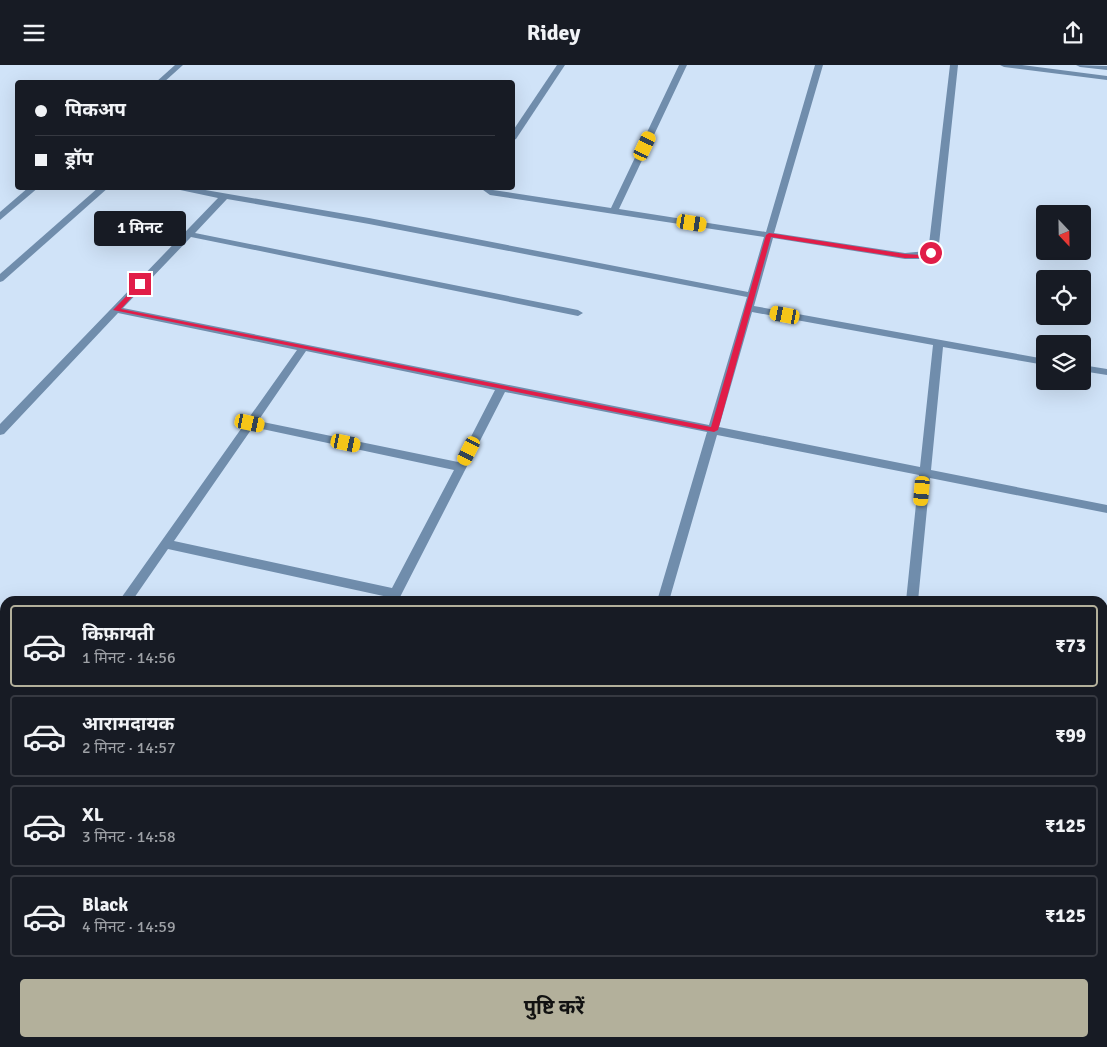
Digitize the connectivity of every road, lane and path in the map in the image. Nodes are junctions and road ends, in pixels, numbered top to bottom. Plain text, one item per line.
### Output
1 (178, 65) edge
2 (561, 65) edge
3 (683, 65) edge
4 (819, 65) edge
5 (954, 65) edge
6 (1004, 65) edge
7 (1080, 65) edge
8 (1107, 68) edge
9 (1060, 69) edge
10 (1107, 78) edge
11 (161, 80) edge
12 (515, 134) edge
13 (32, 190) edge
14 (102, 190) edge
15 (186, 190) edge
16 (487, 190) edge
17 (224, 197) junction
18 (614, 211) junction
19 (0, 217) edge
20 (188, 234) junction
21 (769, 235) junction
22 (0, 279) edge
23 (751, 295) junction
24 (747, 308) junction
25 (116, 310) junction
26 (578, 313) dead end
27 (938, 343) junction
28 (304, 347) junction
29 (1036, 360) edge
30 (1091, 369) edge
31 (1107, 372) edge
32 (502, 387) junction
33 (250, 423) junction
34 (714, 430) junction
35 (0, 431) edge
36 (461, 467) junction
37 (924, 472) junction
38 (1107, 509) edge
39 (165, 544) junction
40 (129, 596) edge
41 (390, 596) edge
42 (395, 596) edge
43 (664, 596) edge
44 (912, 596) edge

1 - 11 street
2 - 12 street
3 - 18 street
4 - 21 street
5 - 21 street
6 - 9 street
7 - 8 street
9 - 10 street
13 - 19 street
14 - 22 street
15 - 17 street
16 - 18 street
17 - 20 street
17 - 23 street
18 - 21 street
20 - 25 street
20 - 26 street
21 - 23 street
23 - 24 street
24 - 27 street
24 - 34 street
25 - 28 street
25 - 35 street
27 - 29 street
27 - 37 street
28 - 32 street
28 - 33 street
30 - 31 street
32 - 34 street
32 - 36 street
33 - 36 street
33 - 39 street
34 - 37 street
34 - 43 street
36 - 42 street
37 - 38 street
37 - 44 street
39 - 40 street
39 - 41 street

